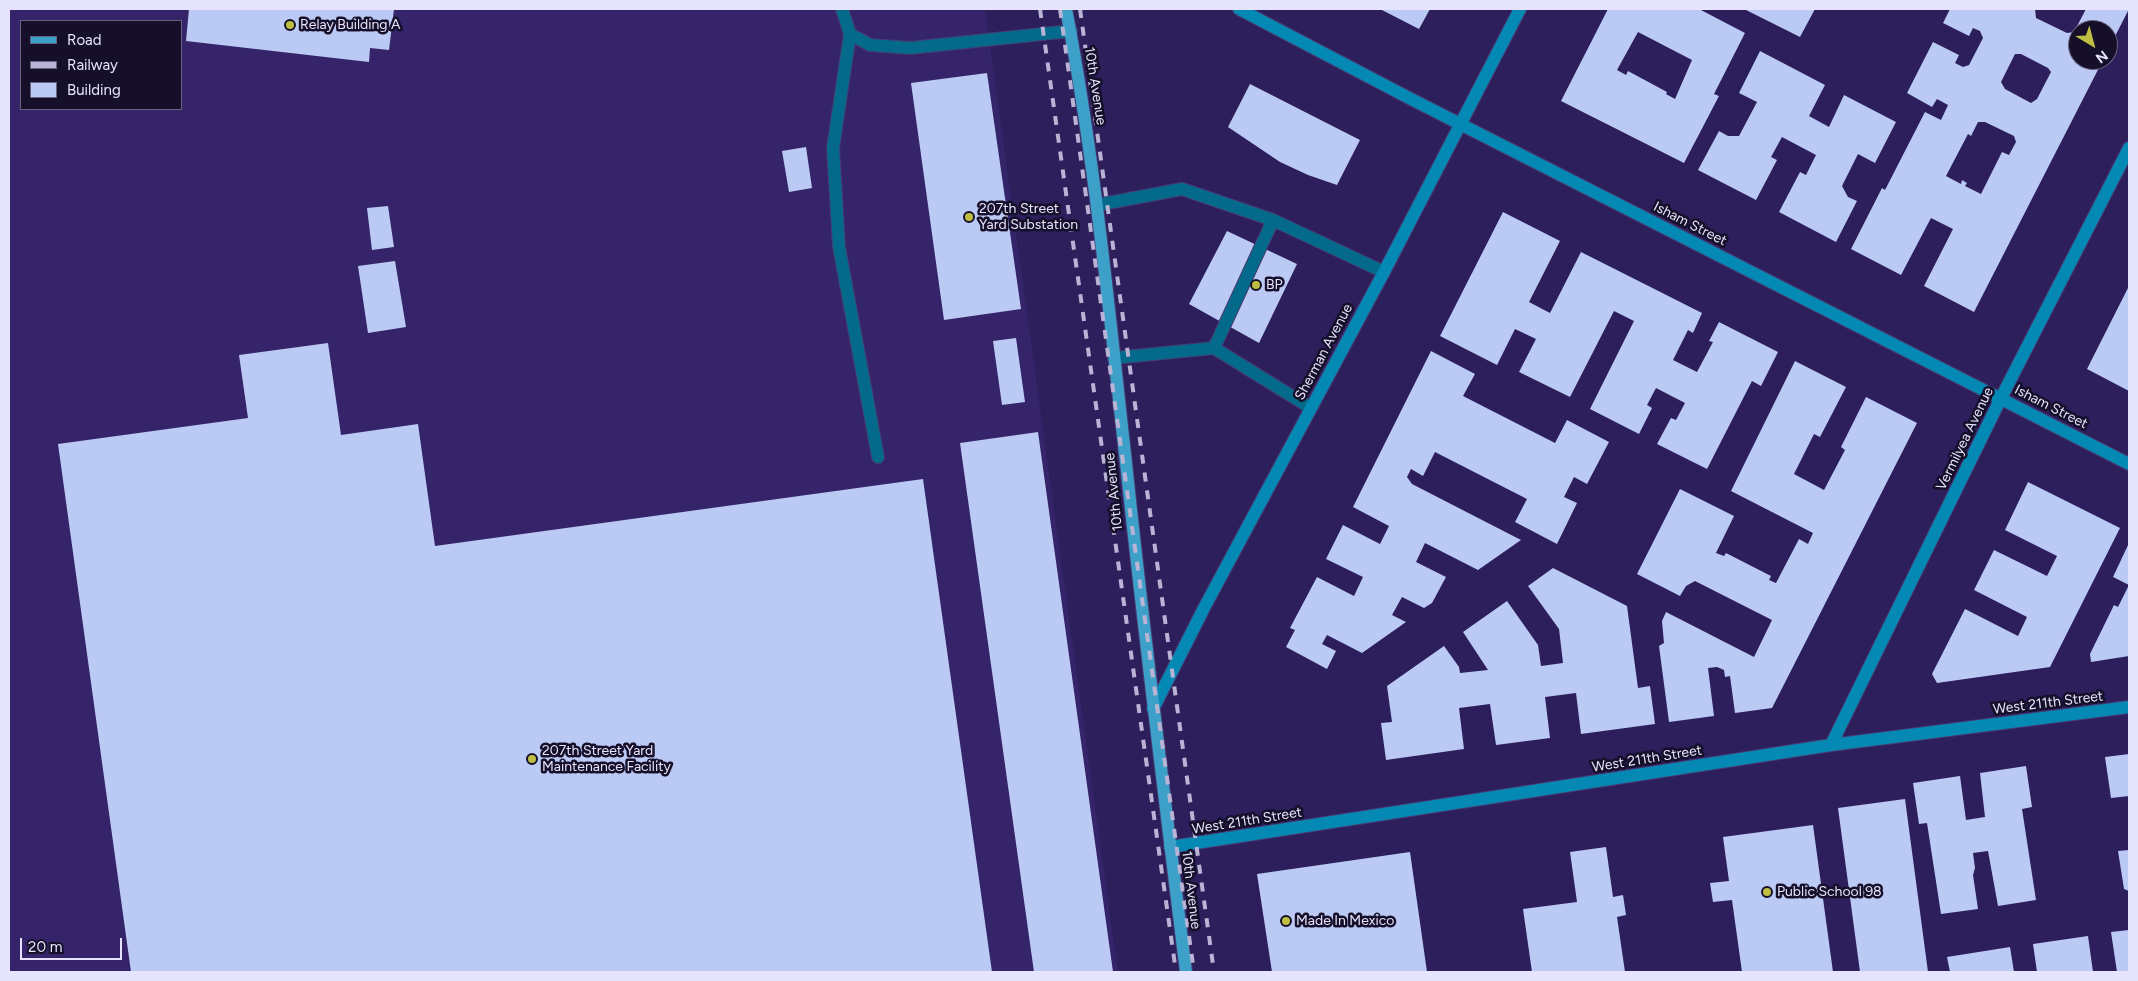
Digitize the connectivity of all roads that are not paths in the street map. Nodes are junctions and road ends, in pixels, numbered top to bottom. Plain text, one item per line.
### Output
1 (842, 9) edge
2 (1066, 9) edge
3 (1238, 9) edge
4 (1520, 9) edge
5 (1070, 31) junction
6 (850, 34) junction
7 (1461, 124) junction
8 (2129, 148) edge
9 (1097, 204) junction
10 (1273, 220) junction
11 (1384, 272) junction
12 (1214, 348) junction
13 (1114, 358) junction
14 (2001, 398) junction
15 (1312, 408) junction
16 (878, 457) dead end
17 (2129, 464) edge
18 (2129, 707) edge
19 (1153, 709) junction
20 (1832, 745) junction
21 (1170, 848) junction
22 (1186, 972) edge

1 - 6 lane
2 - 5 main road, 10th Avenue
3 - 7 street, Isham Street
4 - 7 street, Sherman Avenue
5 - 6 lane
5 - 9 main road, 10th Avenue
6 - 16 lane
7 - 11 street, Sherman Avenue
7 - 14 street, Isham Street
8 - 14 street, Vermilyea Avenue
9 - 10 lane
9 - 13 main road, 10th Avenue
10 - 11 lane
10 - 12 lane
11 - 15 street, Sherman Avenue
12 - 13 lane
12 - 15 lane
13 - 19 main road, 10th Avenue
14 - 17 street, Isham Street
14 - 20 street, Vermilyea Avenue
15 - 19 street, Sherman Avenue
18 - 20 street, West 211th Street
19 - 21 main road, 10th Avenue
20 - 21 street, West 211th Street
21 - 22 main road, 10th Avenue

